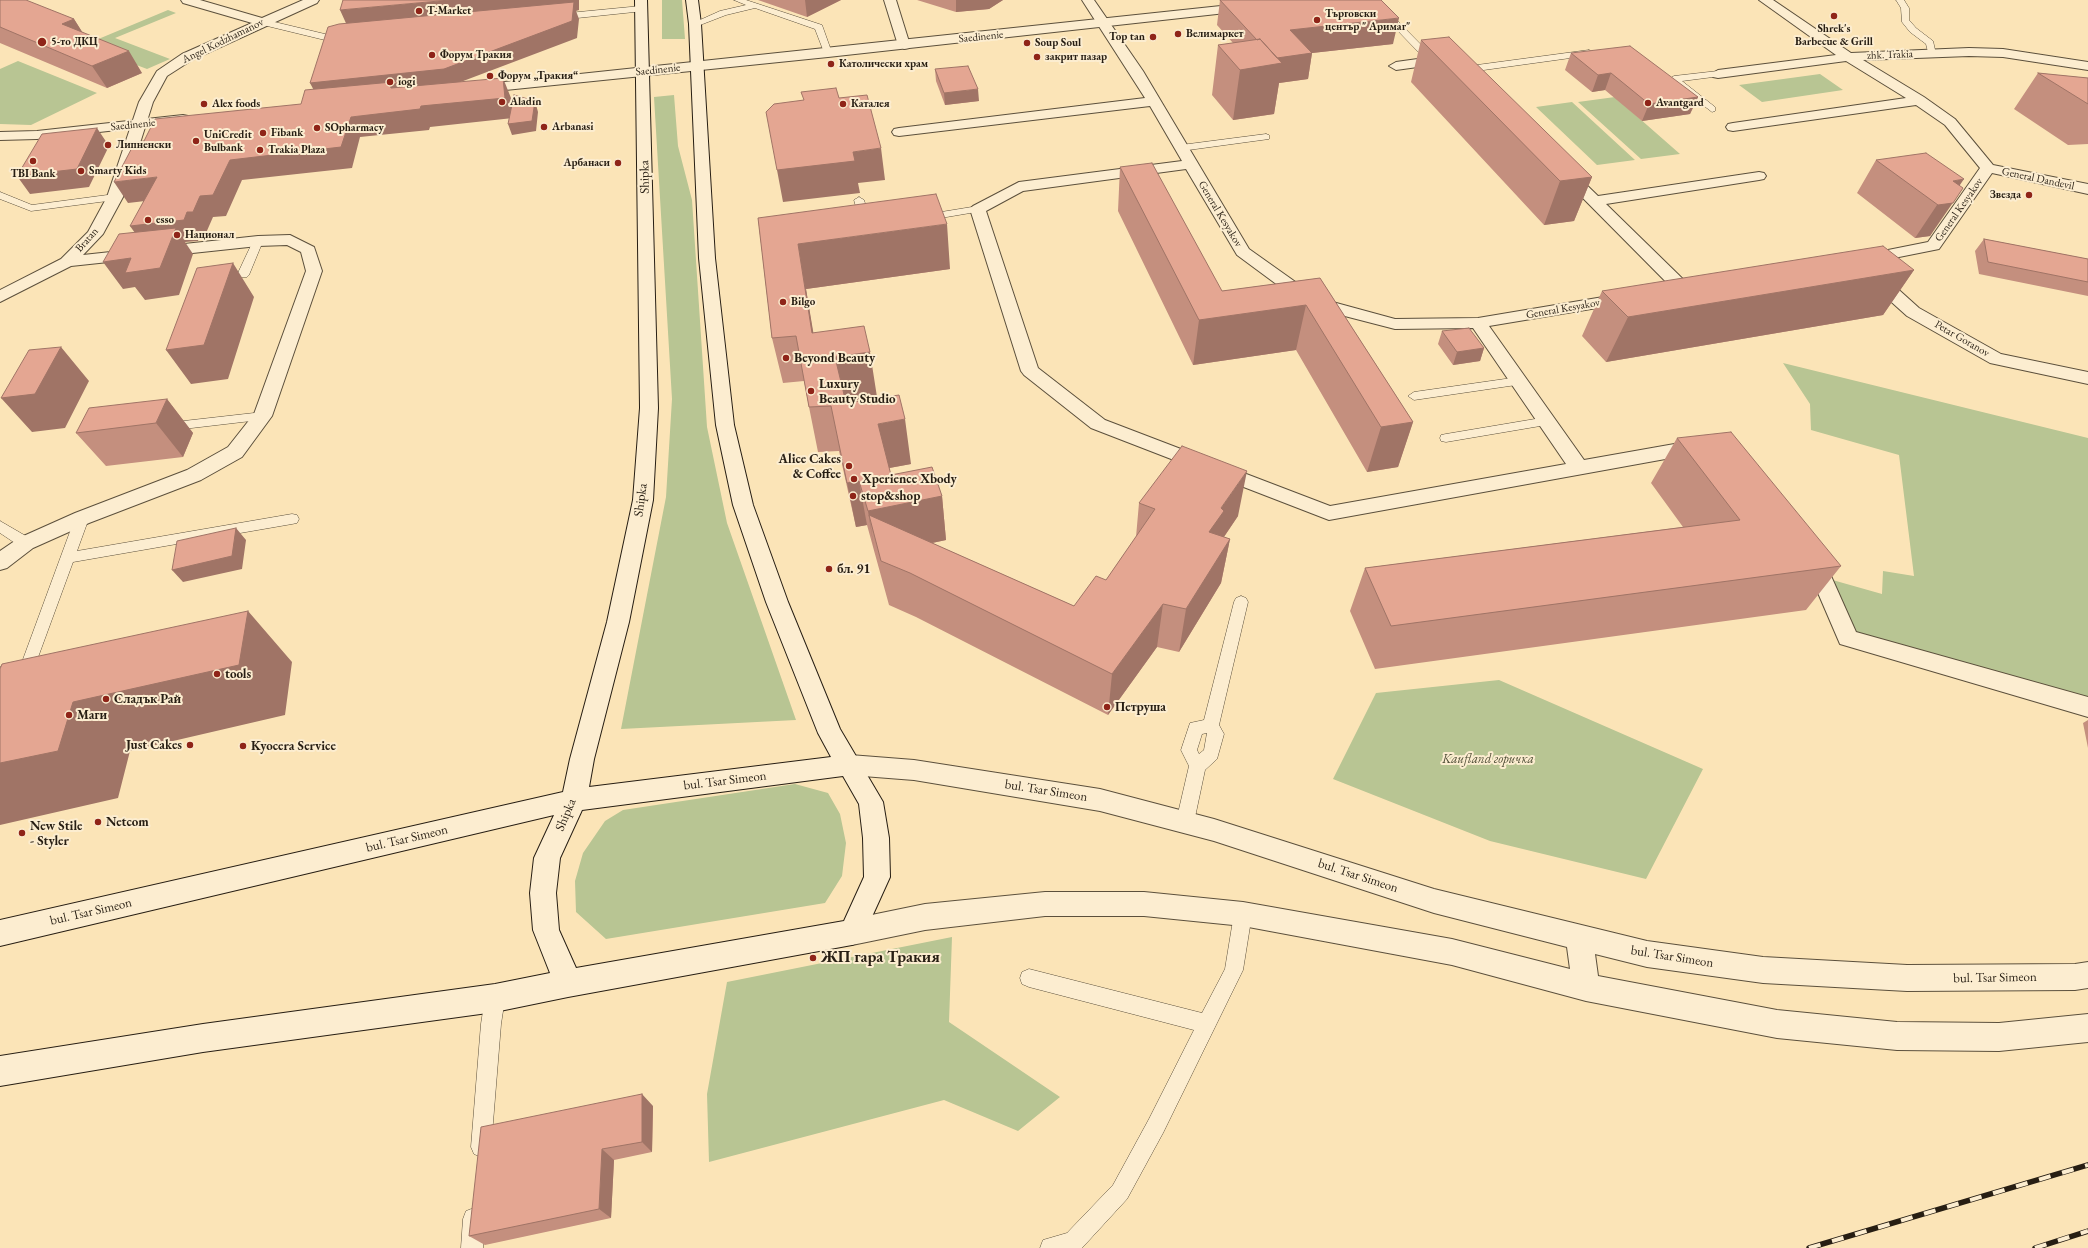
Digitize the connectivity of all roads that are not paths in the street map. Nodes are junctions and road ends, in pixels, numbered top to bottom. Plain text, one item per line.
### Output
1 (187, 0) edge
2 (313, 0) edge
3 (692, 0) edge
4 (738, 0) edge
5 (890, 0) edge
6 (1088, 0) edge
7 (1372, 0) edge
8 (1765, 0) edge
9 (1900, 0) edge
10 (641, 4) edge
11 (754, 6) junction
12 (1258, 6) edge
13 (548, 18) edge
14 (262, 22) junction
15 (1103, 23) junction
16 (695, 24) junction
17 (353, 36) edge
18 (904, 45) junction
19 (1602, 51) edge
20 (828, 54) junction
21 (1932, 54) junction
22 (1848, 57) junction
23 (1432, 61) junction
24 (696, 66) junction
25 (1396, 66) dead end
26 (2086, 66) edge
27 (1462, 70) junction
28 (643, 72) junction
29 (1718, 74) joint
30 (1473, 81) edge
31 (464, 90) edge
32 (1919, 100) junction
33 (1154, 102) junction
34 (1712, 109) dead end
35 (196, 118) edge
36 (141, 124) junction
37 (1733, 127) dead end
38 (899, 132) dead end
39 (0, 136) edge
40 (1266, 137) dead end
41 (1181, 148) junction
42 (1555, 162) edge
43 (1190, 164) junction
44 (1988, 168) junction
45 (1759, 176) dead end
46 (2088, 189) edge
47 (0, 195) edge
48 (115, 197) junction
49 (859, 200) dead end
50 (1594, 200) junction
51 (978, 209) junction
52 (912, 220) edge
53 (883, 223) edge
54 (258, 241) junction
55 (1851, 261) joint
56 (67, 262) junction
57 (244, 275) dead end
58 (1699, 286) edge
59 (1683, 289) junction
60 (1668, 291) edge
61 (1644, 295) edge
62 (0, 297) edge
63 (1478, 323) junction
64 (2088, 378) edge
65 (1519, 381) junction
66 (1414, 396) dead end
67 (263, 416) junction
68 (1547, 421) junction
69 (156, 428) edge
70 (1446, 438) dead end
71 (1719, 444) edge
72 (1579, 468) junction
73 (82, 518) junction
74 (292, 519) dead end
75 (0, 526) edge
76 (1803, 541) edge
77 (26, 543) junction
78 (68, 558) junction
79 (0, 562) edge
80 (1242, 602) dead end
81 (0, 673) edge
82 (2088, 708) edge
83 (850, 765) junction
84 (574, 800) junction
85 (1185, 822) junction
86 (1243, 914) junction
87 (852, 932) junction
88 (0, 933) edge
89 (1580, 939) junction
90 (2088, 975) edge
91 (1029, 978) dead end
92 (568, 983) junction
93 (1586, 986) junction
94 (495, 998) junction
95 (1207, 1024) junction
96 (2088, 1028) edge
97 (0, 1071) edge
98 (479, 1163) edge
99 (476, 1202) edge
100 (472, 1248) edge
101 (1051, 1248) edge

1 - 14 street
2 - 14 street, Angel Kodzhamanov
3 - 16 street
4 - 11 lane
5 - 18 street
6 - 15 street, General Kesyakov
7 - 23 lane
8 - 22 street, General Kesyakov
9 - 21 lane
10 - 13 lane
10 - 28 street, Shipka
11 - 16 lane
11 - 20 lane
12 - 15 street, Saedinenie
14 - 17 lane
14 - 36 street, Angel Kodzhamanov
15 - 18 street, Saedinenie
15 - 33 street, General Kesyakov
16 - 24 street
18 - 20 street, Saedinenie
19 - 27 lane
20 - 24 street, Saedinenie
21 - 22 street, zhk. Trakia
21 - 26 street, zhk. Trakia
22 - 29 street, zhk. Trakia
22 - 32 street, General Kesyakov
23 - 25 street
23 - 27 street
24 - 28 street, Saedinenie
24 - 83 street
27 - 30 street
28 - 31 street, Saedinenie
28 - 84 street, Shipka
29 - 34 lane
32 - 37 street
32 - 44 street, General Kesyakov
33 - 38 street
33 - 41 street, General Kesyakov
35 - 36 street, Saedinenie
36 - 39 street, Saedinenie
36 - 48 street, Bratan
40 - 41 lane
41 - 43 street, General Kesyakov
42 - 50 street
43 - 51 street
43 - 63 street, General Kesyakov
44 - 46 street, General Dandevil
44 - 55 street, General Kesyakov
45 - 50 street
47 - 48 lane
48 - 56 street, Bratan
49 - 53 lane
50 - 59 street
51 - 52 lane
51 - 72 street
54 - 56 street
54 - 57 lane
54 - 67 street
55 - 64 street, Petar Goranov
56 - 62 street, Bratan
58 - 59 street
59 - 60 street
61 - 63 street, General Kesyakov
63 - 65 street
65 - 66 lane
65 - 68 street
67 - 69 lane
67 - 73 street
68 - 70 lane
68 - 72 street
71 - 72 street
73 - 77 street
73 - 78 lane
74 - 78 lane
75 - 77 lane
76 - 82 street
77 - 79 street
78 - 81 lane
80 - 85 lane
83 - 84 street, bul. Tsar Simeon
83 - 85 street, bul. Tsar Simeon
83 - 87 street
84 - 88 street, bul. Tsar Simeon
84 - 92 street, Shipka
85 - 89 street, bul. Tsar Simeon
86 - 87 street
86 - 93 street
86 - 95 lane
87 - 92 street
89 - 90 street, bul. Tsar Simeon
89 - 93 street
91 - 95 lane
92 - 94 street
93 - 96 street
94 - 97 street
94 - 98 lane
95 - 101 lane
99 - 100 lane

